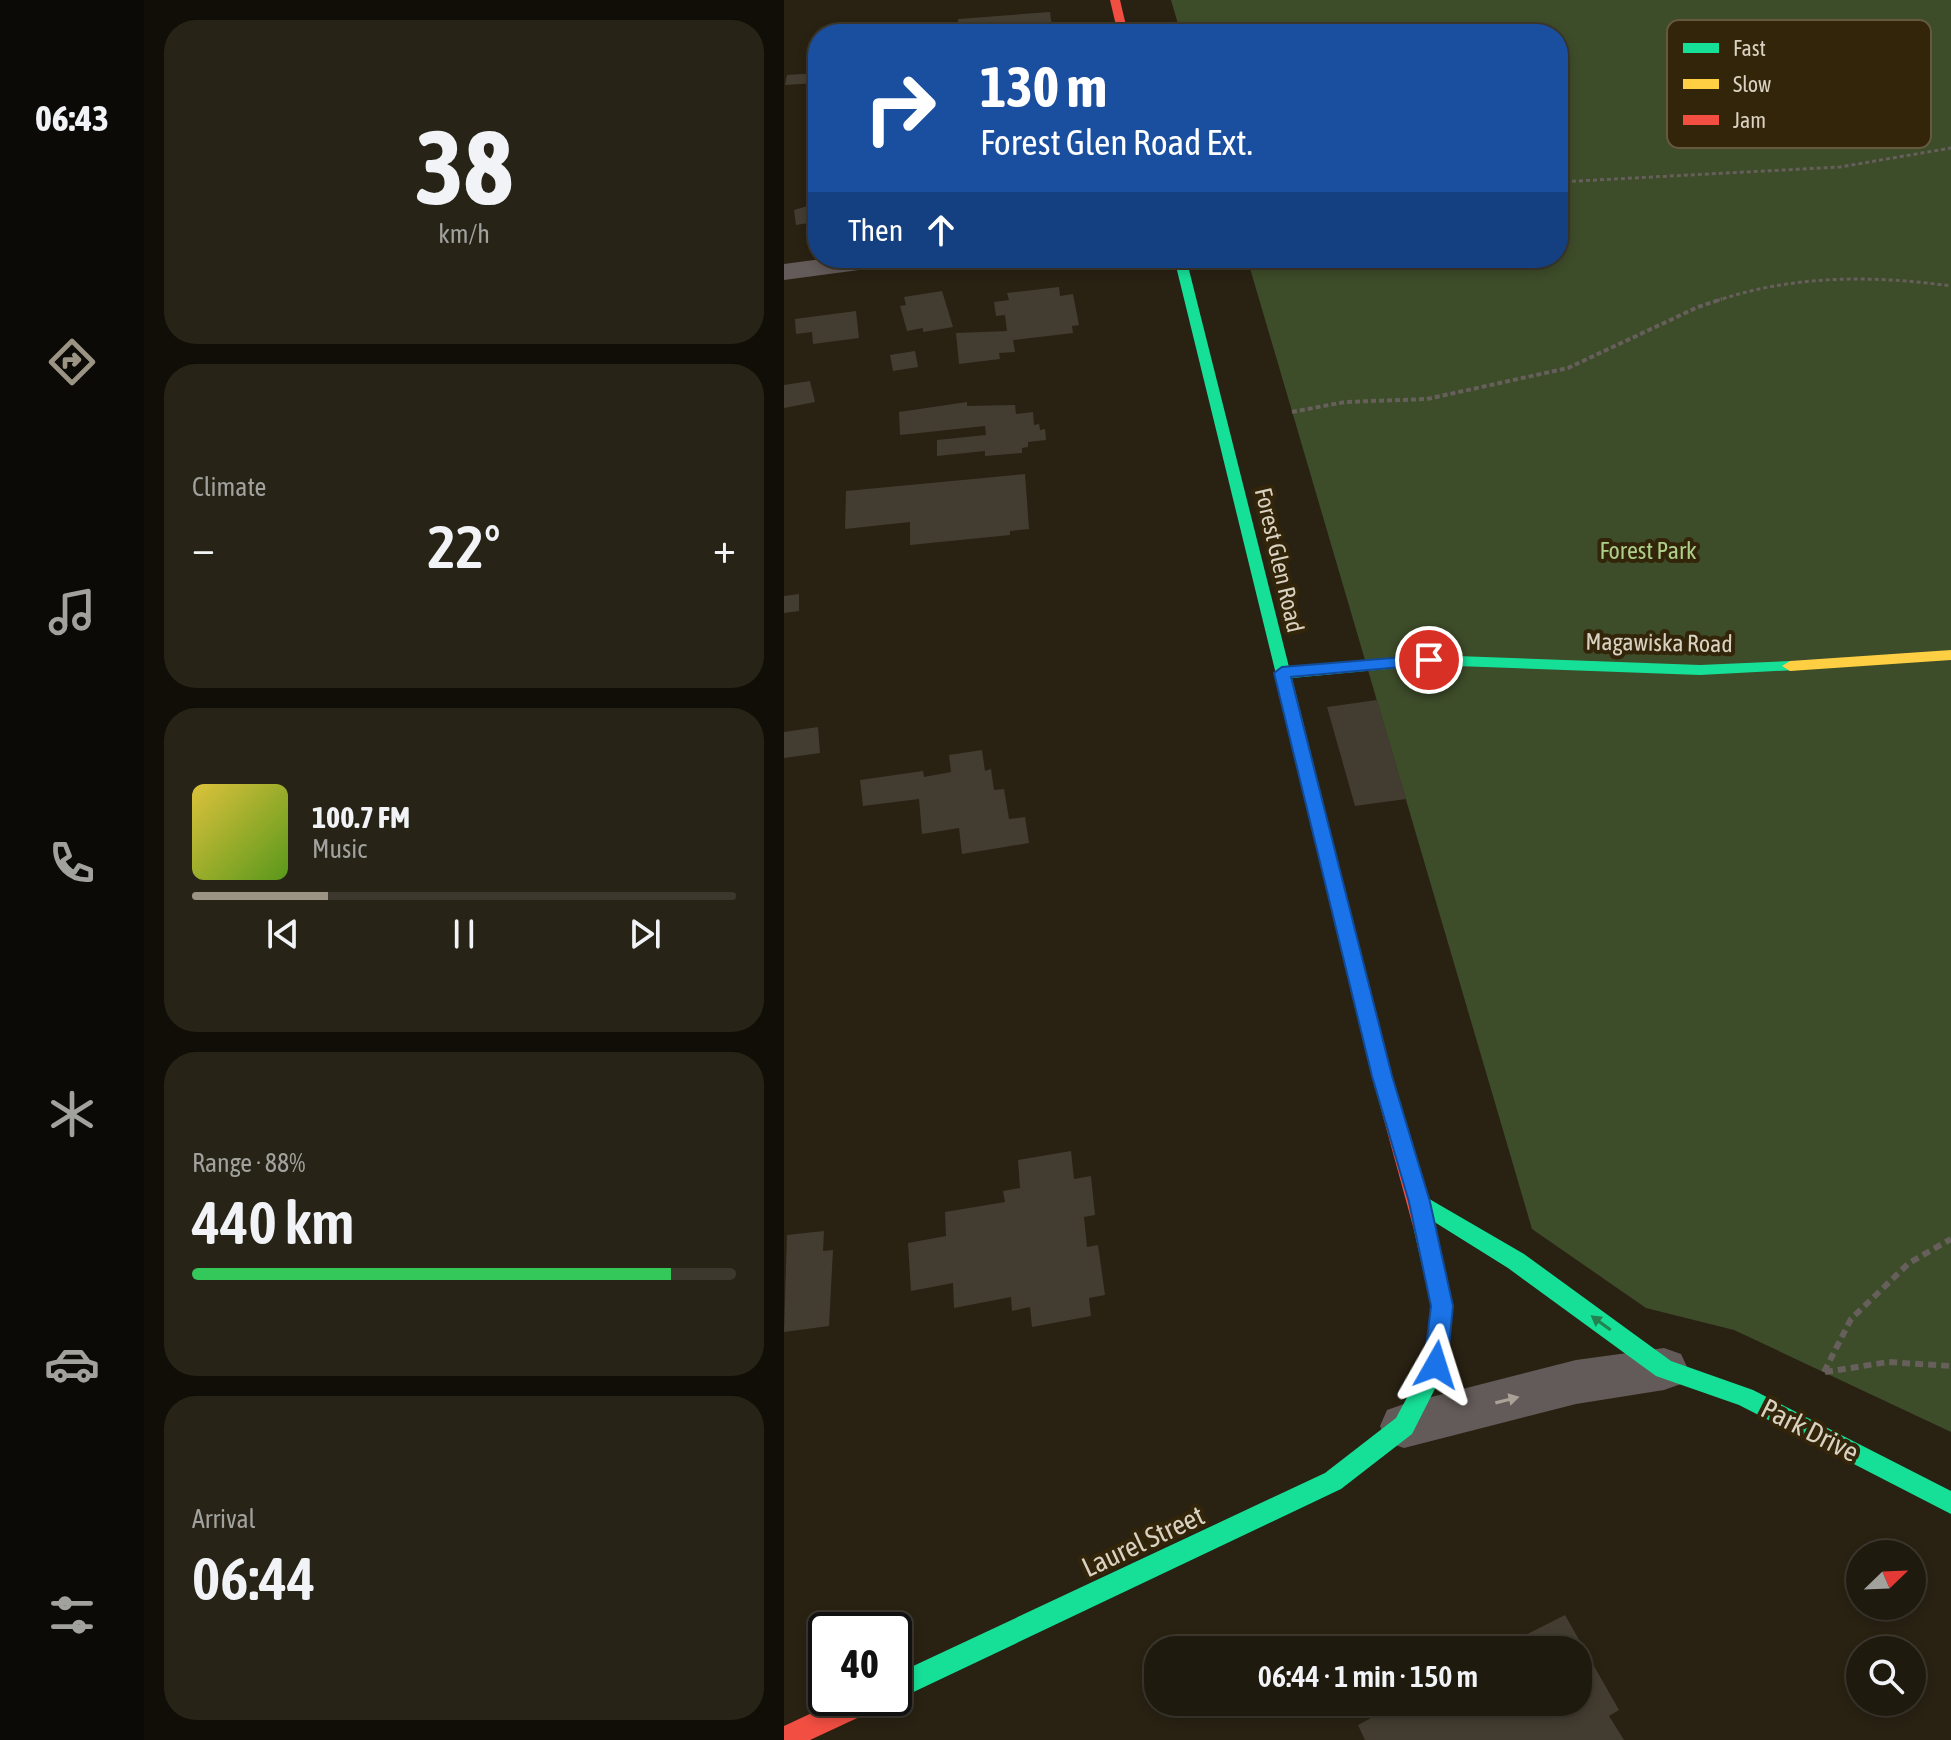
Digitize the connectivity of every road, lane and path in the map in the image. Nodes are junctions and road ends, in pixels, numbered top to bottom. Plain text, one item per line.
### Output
1 (1115, 0) edge
2 (1121, 24) edge
3 (1951, 148) edge
4 (1568, 181) edge
5 (814, 268) edge
6 (1182, 268) edge
7 (784, 272) edge
8 (1951, 286) edge
9 (1292, 412) dead end
10 (1951, 655) edge
11 (1282, 673) junction
12 (1419, 1202) junction
13 (1951, 1239) edge
14 (1951, 1366) edge
15 (1664, 1369) junction
16 (1404, 1426) junction
17 (1951, 1503) edge
18 (912, 1680) edge
19 (833, 1716) edge
20 (784, 1739) edge

1 - 2 street
3 - 4 path
5 - 7 street
6 - 11 street, Forest Glen Road
8 - 9 path
10 - 11 street, Magawiska Road
11 - 12 street, Forest Glen Road
15 -> 12 street, Park Drive
12 - 16 street, Forest Glen Road
13 - 14 path
16 -> 15 street, Park Drive
15 - 17 street, Park Drive
16 - 18 street, Laurel Street
19 - 20 street

